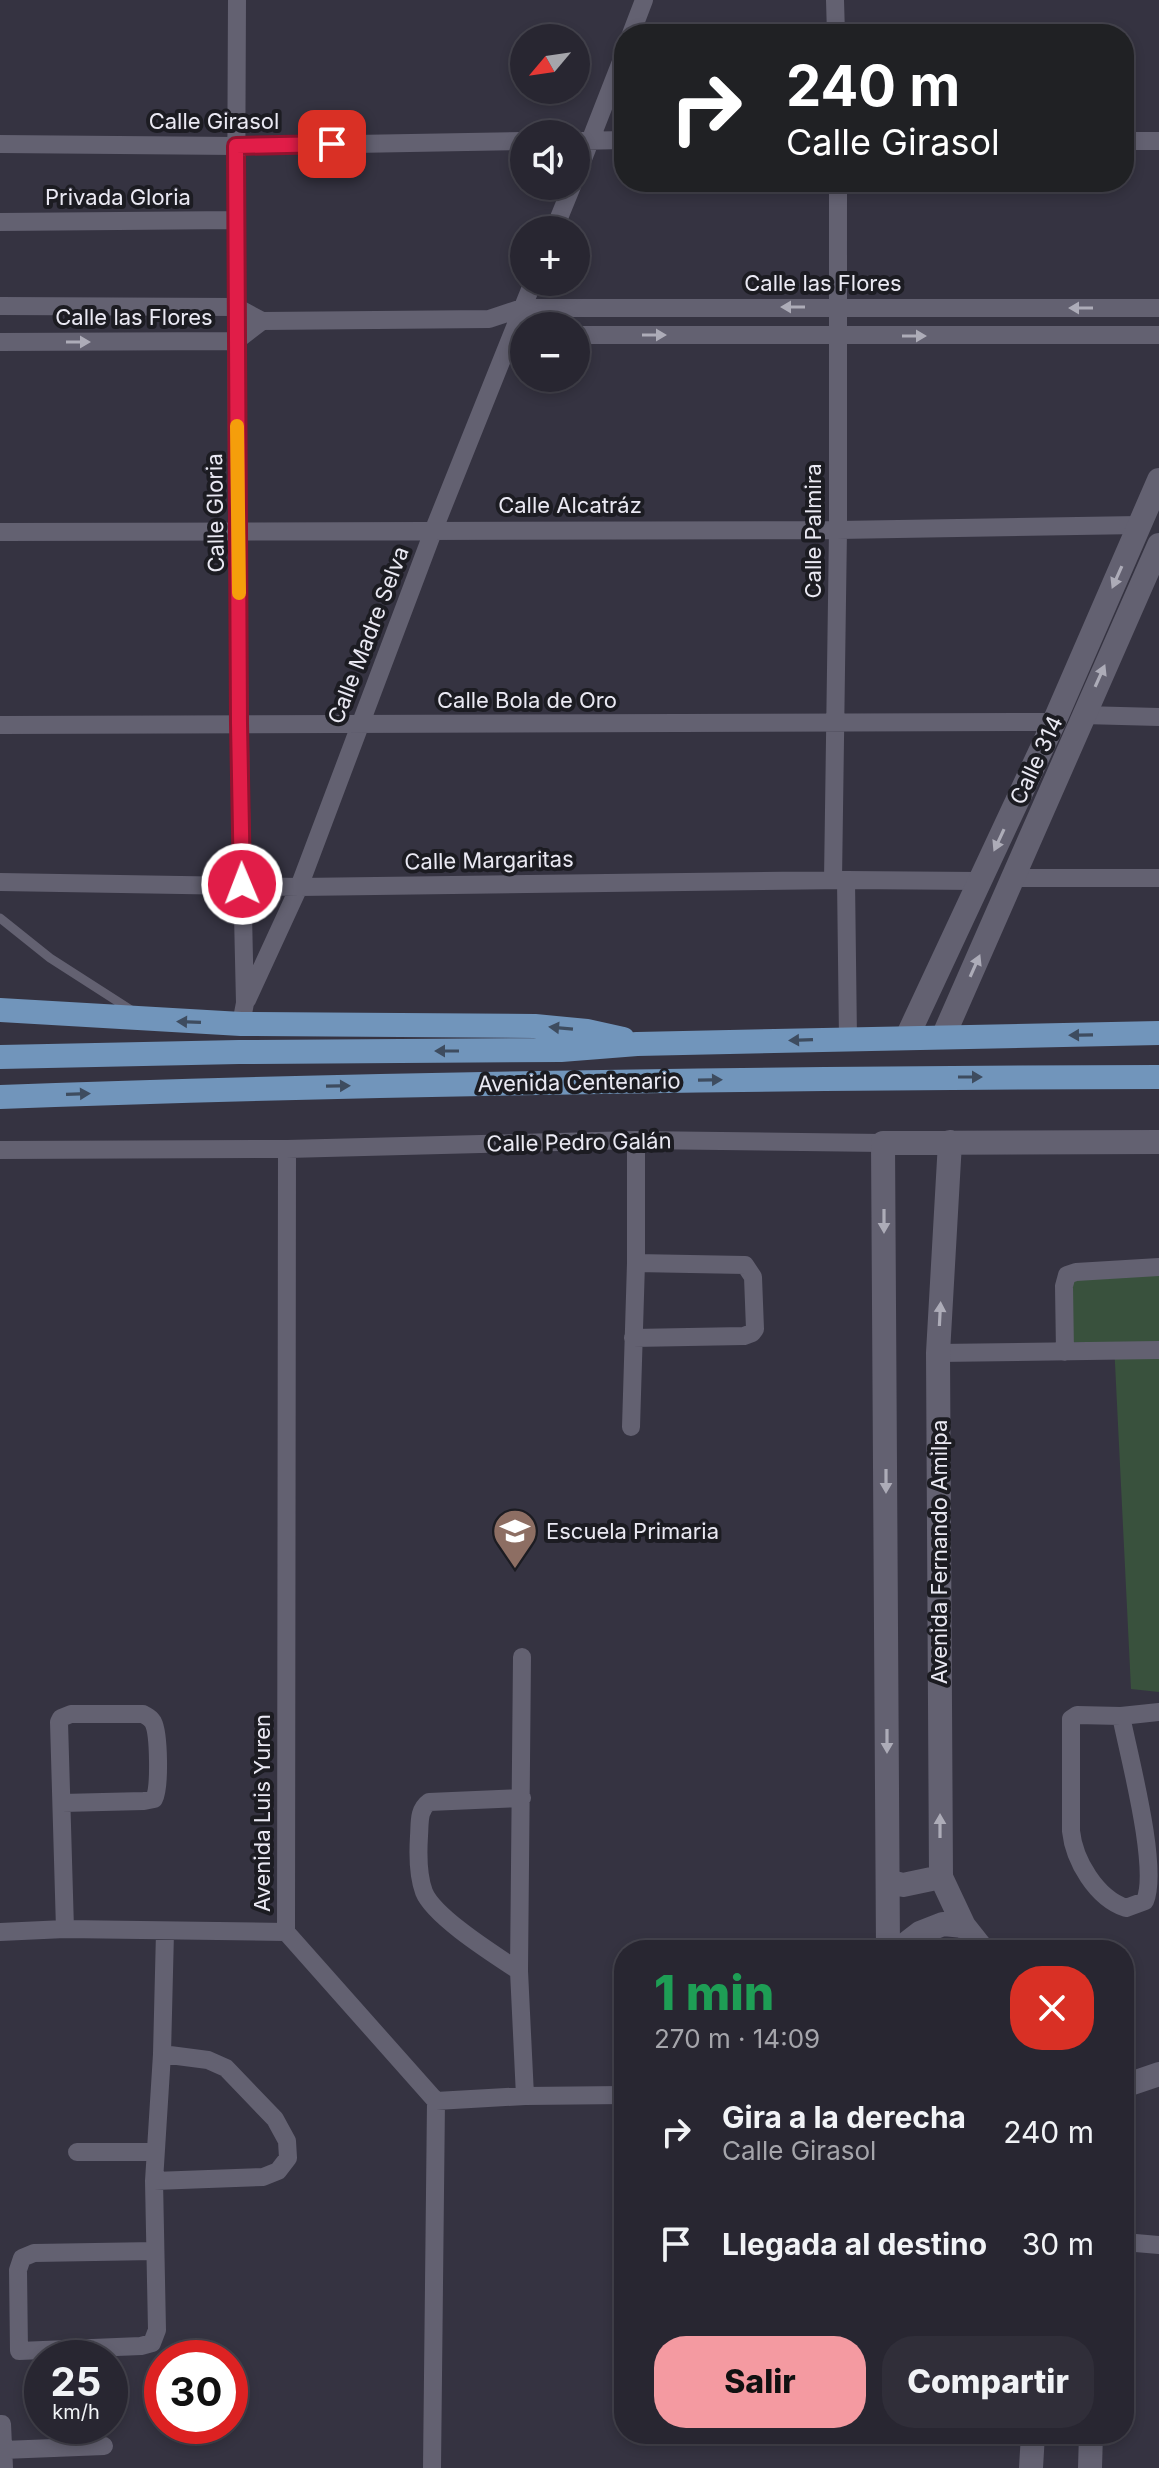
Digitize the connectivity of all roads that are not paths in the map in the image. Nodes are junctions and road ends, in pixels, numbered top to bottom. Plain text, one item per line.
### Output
1 (237, 0) edge
2 (644, 0) edge
3 (835, 0) edge
4 (635, 24) edge
5 (836, 24) edge
6 (614, 76) edge
7 (590, 127) edge
8 (590, 140) edge
9 (614, 140) edge
10 (510, 141) edge
11 (1134, 141) edge
12 (1159, 141) edge
13 (0, 144) edge
14 (236, 146) junction
15 (838, 192) edge
16 (236, 220) junction
17 (0, 222) edge
18 (527, 296) edge
19 (0, 306) edge
20 (236, 307) junction
21 (837, 307) junction
22 (522, 308) junction
23 (1159, 308) edge
24 (521, 312) edge
25 (489, 319) junction
26 (262, 321) junction
27 (510, 331) edge
28 (590, 335) edge
29 (1159, 335) edge
30 (837, 337) junction
31 (236, 341) junction
32 (0, 342) edge
33 (510, 353) edge
34 (1159, 480) edge
35 (1139, 525) junction
36 (434, 529) junction
37 (838, 530) junction
38 (0, 532) edge
39 (239, 533) junction
40 (1159, 545) edge
41 (1083, 715) junction
42 (1159, 717) edge
43 (835, 722) junction
44 (1054, 722) junction
45 (239, 723) junction
46 (0, 725) edge
47 (359, 725) junction
48 (1013, 878) junction
49 (1159, 878) edge
50 (840, 880) junction
51 (979, 881) junction
52 (0, 882) edge
53 (242, 884) junction
54 (299, 887) junction
55 (0, 918) edge
56 (0, 1010) edge
57 (243, 1014) junction
58 (148, 1021) junction
59 (1159, 1033) edge
60 (907, 1037) junction
61 (943, 1037) junction
62 (848, 1039) junction
63 (637, 1044) junction
64 (0, 1057) edge
65 (1159, 1077) edge
66 (0, 1097) edge
67 (636, 1140) junction
68 (950, 1142) junction
69 (1159, 1142) edge
70 (883, 1143) junction
71 (287, 1149) junction
72 (0, 1150) edge
73 (636, 1263) junction
74 (1159, 1267) edge
75 (633, 1338) junction
76 (1159, 1350) edge
77 (1065, 1352) junction
78 (938, 1353) junction
79 (631, 1427) dead end
80 (522, 1657) dead end
81 (1159, 1712) edge
82 (1121, 1716) junction
83 (522, 1798) junction
84 (62, 1803) junction
85 (941, 1877) junction
86 (888, 1881) junction
87 (964, 1926) junction
88 (65, 1929) junction
89 (0, 1932) edge
90 (165, 1932) junction
91 (286, 1932) junction
92 (888, 1940) edge
93 (911, 1940) edge
94 (975, 1940) edge
95 (519, 1971) junction
96 (162, 2054) junction
97 (1159, 2074) edge
98 (1134, 2083) edge
99 (614, 2095) edge
100 (525, 2096) junction
101 (436, 2101) junction
102 (77, 2152) dead end
103 (154, 2152) junction
104 (154, 2181) junction
105 (1134, 2243) edge
106 (1159, 2245) edge
107 (155, 2251) junction
108 (0, 2424) edge
109 (1032, 2444) edge
110 (1091, 2444) edge
111 (104, 2446) dead end
112 (4, 2459) edge
113 (432, 2468) edge
114 (1031, 2468) edge
115 (1090, 2468) edge

1 - 14 street, Calle Gloria
2 - 4 street
3 - 5 street
6 - 7 street
8 - 9 street
10 - 14 street, Calle Girasol
11 - 12 street
13 - 14 street, Calle Girasol
14 - 16 street, Calle Gloria
15 - 21 street, Calle Palmira
16 - 17 street, Privada Gloria
16 - 20 street, Calle Gloria
18 - 22 street, Calle Madre Selva
19 - 20 street, Calle las Flores
20 - 26 street, Calle las Flores
20 - 31 street, Calle Gloria
21 -> 22 street, Calle las Flores
23 -> 21 street, Calle las Flores
21 - 30 street, Calle Palmira
22 - 24 street, Calle Madre Selva
22 - 25 street, Calle las Flores
25 - 26 street, Calle las Flores
25 - 27 street
26 - 31 street, Calle las Flores
28 -> 30 street
30 -> 29 street
30 - 37 street, Calle Palmira
32 -> 31 street, Calle las Flores
31 - 39 street, Calle Gloria
33 - 36 street, Calle Madre Selva
34 - 35 street, Calle 314
35 - 37 street, Calle Alcatráz
35 -> 44 street, Calle 314
36 - 37 street, Calle Alcatráz
36 - 39 street, Calle Alcatráz
36 - 47 street, Calle Madre Selva
37 - 43 street, Calle Palmira
38 - 39 street, Calle Alcatráz
39 - 45 street, Calle Gloria
41 -> 40 street
41 - 42 street
41 - 48 street
43 - 44 street, Calle Bola de Oro
43 - 47 street, Calle Bola de Oro
43 - 50 street, Calle Palmira
44 -> 51 street, Calle 314
45 - 46 street, Calle Bola de Oro
45 - 47 street, Calle Bola de Oro
45 - 53 street, Calle Gloria
47 - 54 street, Calle Madre Selva
48 - 49 street
61 -> 48 street
50 - 51 street, Calle Margaritas
50 - 54 street, Calle Margaritas
50 - 62 street, Calle Palmira
51 - 60 street, Calle 314
52 - 53 street, Calle Margaritas
53 - 54 street, Calle Margaritas
53 - 57 street, Calle Gloria
54 - 57 street, Calle Madre Selva
55 - 58 lane
56 - 58 main road, Avenida Centenario
57 -> 58 main road, Avenida Centenario
63 -> 57 main road, Avenida Centenario
59 -> 61 main road, Avenida Centenario
60 - 61 main road, Avenida Centenario
60 - 62 main road, Avenida Centenario
62 -> 63 main road, Avenida Centenario
63 -> 64 main road, Avenida Centenario
66 -> 65 main road, Avenida Centenario
67 - 70 street, Calle Pedro Galán
67 - 71 street, Calle Pedro Galán
67 - 73 street
68 - 69 street, Calle Pedro Galán
68 - 70 street, Calle Pedro Galán
78 -> 68 street, Avenida Fernando Amilpa
70 -> 86 street
71 - 72 street, Calle Pedro Galán
71 - 91 street, Avenida Luis Yuren
73 - 75 street
73 - 75 street
74 - 77 street
75 - 79 street
76 - 77 street
77 - 78 street
85 -> 78 street, Avenida Fernando Amilpa
80 - 83 street
81 - 82 street
82 - 82 street
83 - 95 street
83 - 95 street
84 - 84 street
84 - 88 street
85 - 86 street
85 - 87 street, Avenida Fernando Amilpa
86 - 92 street
87 - 93 street
87 - 94 street, Avenida Fernando Amilpa
88 - 89 street
88 - 90 street
90 - 91 street
90 - 96 street
91 - 101 street, Avenida Luis Yuren
95 - 100 street
96 - 103 street
96 - 104 street
97 - 98 street
99 - 100 street
100 - 101 street
101 - 113 street
102 - 103 street
103 - 104 street
104 - 107 street
105 - 106 street
107 - 107 street
108 - 112 street
109 - 114 street
110 - 115 street
111 - 112 street

